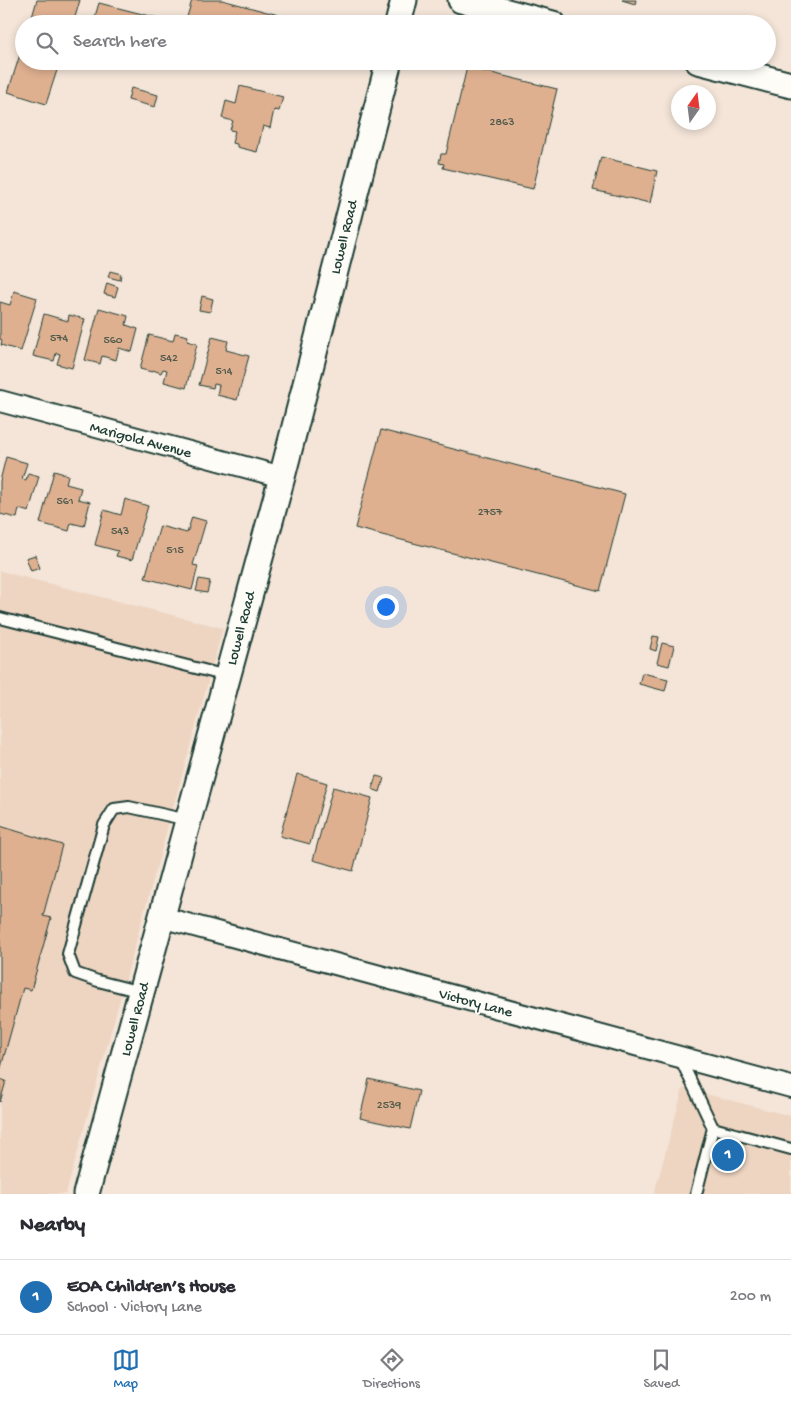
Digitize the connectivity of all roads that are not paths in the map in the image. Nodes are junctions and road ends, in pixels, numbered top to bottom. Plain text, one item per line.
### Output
1 (404, 0) edge
2 (461, 0) edge
3 (400, 15) edge
4 (518, 15) edge
5 (387, 70) edge
6 (733, 70) edge
7 (791, 85) edge
8 (0, 401) edge
9 (282, 477) junction
10 (0, 618) edge
11 (227, 676) junction
12 (188, 820) junction
13 (161, 917) junction
14 (141, 992) junction
15 (680, 1057) junction
16 (791, 1087) edge
17 (713, 1128) junction
18 (791, 1149) edge
19 (86, 1194) edge
20 (696, 1194) edge

1 - 3 street
2 - 4 street
5 - 9 street, Lowell Road
6 - 7 street
8 - 9 street, Marigold Avenue
9 - 11 street, Lowell Road
10 - 11 lane
11 - 12 street, Lowell Road
12 - 13 street, Lowell Road
12 - 14 lane
13 - 14 street, Lowell Road
13 - 15 street, Victory Lane
14 - 19 street, Lowell Road
15 - 16 street, Victory Lane
15 - 17 lane
17 - 18 lane
17 - 20 lane

